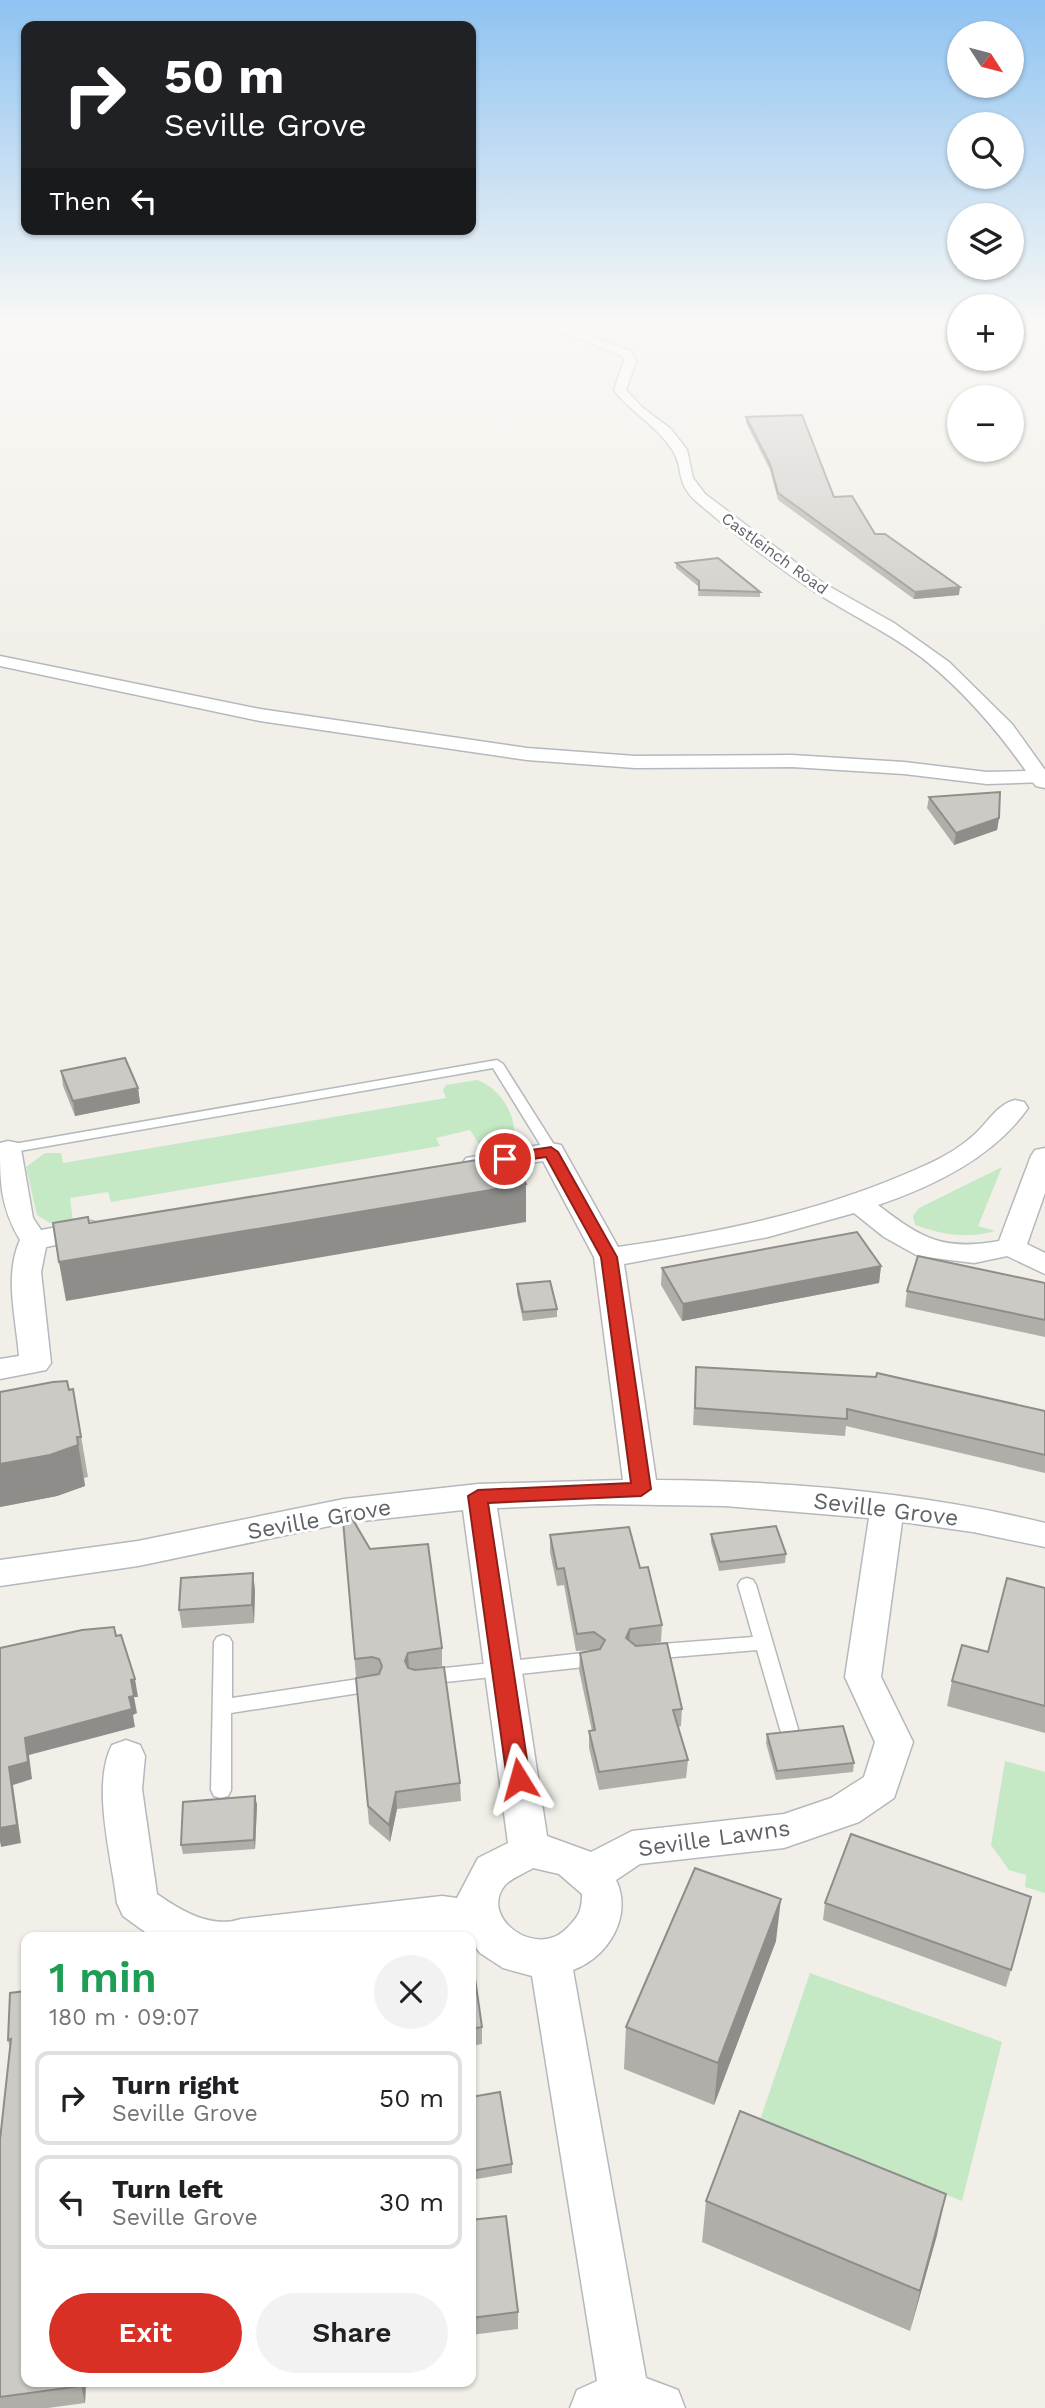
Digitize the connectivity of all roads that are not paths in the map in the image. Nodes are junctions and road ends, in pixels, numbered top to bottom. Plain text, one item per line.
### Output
1 (669, 435) edge
2 (0, 661) edge
3 (1043, 778) edge
4 (1015, 1108) dead end
5 (4, 1148) edge
6 (551, 1152) junction
7 (1045, 1156) edge
8 (449, 1168) edge
9 (860, 1204) junction
10 (119, 1225) edge
11 (34, 1240) junction
12 (1011, 1247) junction
13 (609, 1257) junction
14 (1045, 1265) edge
15 (0, 1369) edge
16 (641, 1489) junction
17 (478, 1496) junction
18 (887, 1508) junction
19 (1045, 1535) edge
20 (0, 1573) edge
21 (747, 1585) dead end
22 (223, 1642) dead end
23 (763, 1643) junction
24 (636, 1654) edge
25 (593, 1659) edge
26 (503, 1669) junction
27 (417, 1678) edge
28 (372, 1684) edge
29 (221, 1707) junction
30 (789, 1730) edge
31 (126, 1756) dead end
32 (221, 1790) dead end
33 (529, 1851) junction
34 (591, 1874) junction
35 (477, 1919) junction
36 (182, 1932) edge
37 (285, 1932) edge
38 (550, 1959) junction
39 (627, 2404) edge

1 - 3 street, Castleinch Road
2 - 3 street
4 - 9 street
5 - 6 lane
5 - 11 street
6 - 8 street
6 - 13 street
7 - 12 street
9 - 12 street
9 - 13 street
10 - 11 street
11 - 15 street
12 - 14 street
13 - 16 street
16 - 17 street, Seville Grove
16 - 18 street, Seville Grove
17 - 20 street, Seville Grove
17 - 26 street
18 - 19 street, Seville Grove
18 - 34 street, Seville Lawns
21 - 23 lane
22 - 29 lane
23 - 24 lane
23 - 30 lane
25 - 26 lane
26 - 27 lane
26 - 33 street
28 - 29 lane
29 - 32 lane
31 - 36 street
33 - 34 street
33 - 35 street
34 - 38 street
35 - 37 street
35 - 38 street
38 - 39 street

